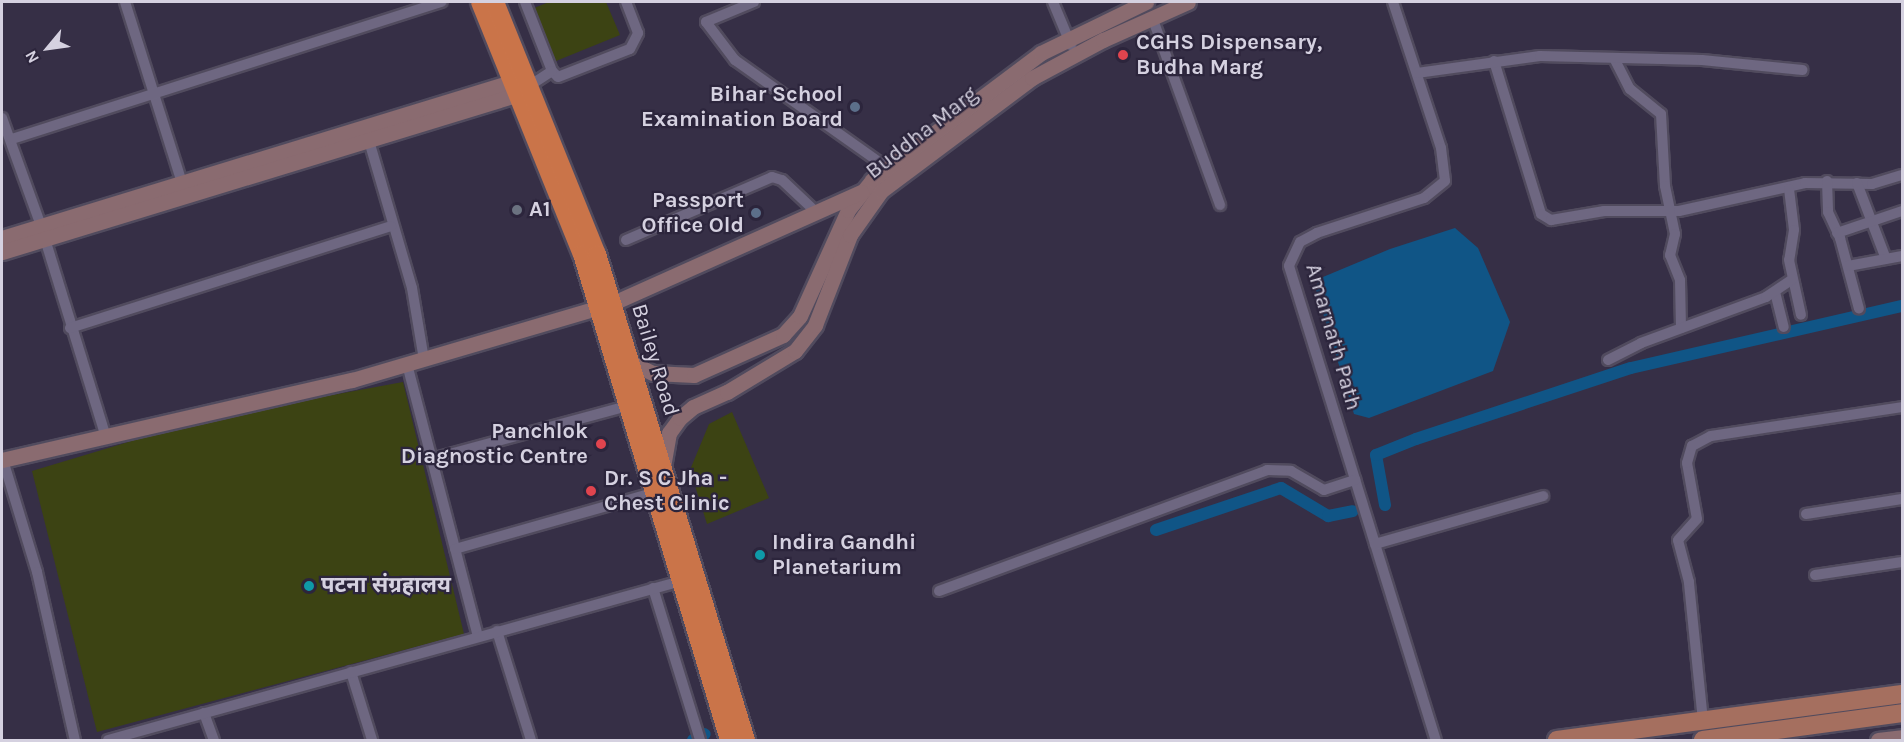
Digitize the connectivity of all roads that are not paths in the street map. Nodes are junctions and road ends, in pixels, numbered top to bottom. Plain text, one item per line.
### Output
1 (125, 2) edge
2 (442, 2) edge
3 (480, 2) edge
4 (495, 2) edge
5 (525, 2) edge
6 (626, 2) edge
7 (754, 2) edge
8 (1053, 2) edge
9 (1146, 2) edge
10 (1188, 2) edge
11 (1393, 2) edge
12 (1152, 17) junction
13 (1068, 38) junction
14 (1075, 53) junction
15 (1614, 58) junction
16 (1494, 61) junction
17 (1803, 70) dead end
18 (552, 71) junction
19 (1417, 73) junction
20 (519, 88) junction
21 (153, 91) junction
22 (2, 118) edge
23 (367, 134) junction
24 (12, 139) junction
25 (893, 172) junction
26 (1902, 175) edge
27 (1827, 181) junction
28 (1857, 183) junction
29 (189, 189) junction
30 (1789, 189) junction
31 (861, 192) junction
32 (1220, 204) dead end
33 (814, 211) junction
34 (1672, 211) junction
35 (1902, 211) edge
36 (1872, 220) junction
37 (391, 226) junction
38 (43, 233) junction
39 (1838, 233) junction
40 (2, 238) edge
41 (626, 240) dead end
42 (2, 252) edge
43 (1902, 256) edge
44 (1886, 259) junction
45 (1848, 266) junction
46 (1793, 279) junction
47 (1775, 292) junction
48 (606, 305) junction
49 (1859, 309) dead end
50 (1801, 315) dead end
51 (1784, 327) dead end
52 (70, 328) junction
53 (1681, 328) junction
54 (423, 360) junction
55 (1608, 360) dead end
56 (630, 362) junction
57 (406, 364) junction
58 (627, 406) junction
59 (1902, 407) edge
60 (106, 437) junction
61 (432, 459) junction
62 (2, 460) edge
63 (663, 467) junction
64 (1355, 480) junction
65 (653, 493) junction
66 (1543, 496) dead end
67 (1902, 499) edge
68 (1806, 514) dead end
69 (1375, 544) junction
70 (455, 549) junction
71 (1902, 562) edge
72 (1815, 575) dead end
73 (688, 579) junction
74 (654, 588) junction
75 (939, 591) dead end
76 (497, 631) junction
77 (478, 636) junction
78 (351, 672) junction
79 (1902, 694) edge
80 (204, 713) junction
81 (1902, 713) edge
82 (1702, 721) junction
83 (1902, 736) edge
84 (699, 737) edge
85 (532, 740) edge
86 (75, 741) edge
87 (108, 741) edge
88 (214, 741) edge
89 (372, 741) edge
90 (729, 741) edge
91 (746, 741) edge
92 (1436, 741) edge
93 (1557, 741) edge
94 (1703, 741) edge
95 (1878, 741) edge

1 - 21 street
2 - 21 street
3 - 20 highway, Bailey Road
4 - 20 highway, Bailey Road
5 - 18 street
6 - 18 street
7 - 25 street
8 - 13 street
9 - 13 street, Buddha Marg
10 - 12 street, Buddha Marg
11 - 19 street, Amarnath Path
12 - 14 street, Buddha Marg
12 - 32 street
13 - 14 street
13 - 25 street, Buddha Marg
14 - 25 street, Buddha Marg
15 - 16 street
15 - 17 street
15 - 34 street
16 - 19 street
16 - 34 street
18 - 20 street
19 - 64 street, Amarnath Path
20 - 23 street
20 - 48 highway, Bailey Road
21 - 24 street
21 - 29 street
22 - 24 street
23 - 29 street
23 - 37 street
24 - 38 street
25 - 31 street, Buddha Marg
25 - 63 street, Buddha Marg
26 - 28 street
27 - 28 street
27 - 30 street
27 - 39 street
28 - 36 street
29 - 38 street
30 - 34 street
30 - 46 street
31 - 33 street
31 - 56 street, Buddha Marg
33 - 41 street
33 - 48 street
34 - 53 street
35 - 36 street
36 - 39 street
36 - 44 street
37 - 52 street
37 - 54 street
38 - 40 street
38 - 42 street
38 - 52 street
39 - 45 street
43 - 44 street
44 - 45 street
45 - 49 street
46 - 47 street
46 - 50 street
47 - 51 street
47 - 53 street
48 - 54 street
48 - 56 highway, Bailey Road
48 - 58 highway, Bailey Road
52 - 60 street
53 - 55 street
54 - 57 street
56 - 63 highway, Bailey Road
57 - 60 street
57 - 61 street
58 - 61 street
58 - 65 highway, Bailey Road
59 - 82 street
60 - 62 street
61 - 70 street
62 - 86 street
63 - 73 highway, Bailey Road
64 - 69 street, Amarnath Path
64 - 75 street
65 - 70 street
65 - 73 highway, Bailey Road
66 - 69 street
67 - 68 street
69 - 92 street, Amarnath Path
70 - 77 street
71 - 72 street
73 - 74 street
73 - 90 highway, Bailey Road
73 - 91 highway, Bailey Road
74 - 76 street
74 - 84 street
76 - 77 street
76 - 85 street
77 - 78 street
78 - 80 street
78 - 89 street
79 - 82 main road
80 - 87 street
80 - 88 street
81 - 94 main road
82 - 93 main road
83 - 95 street

